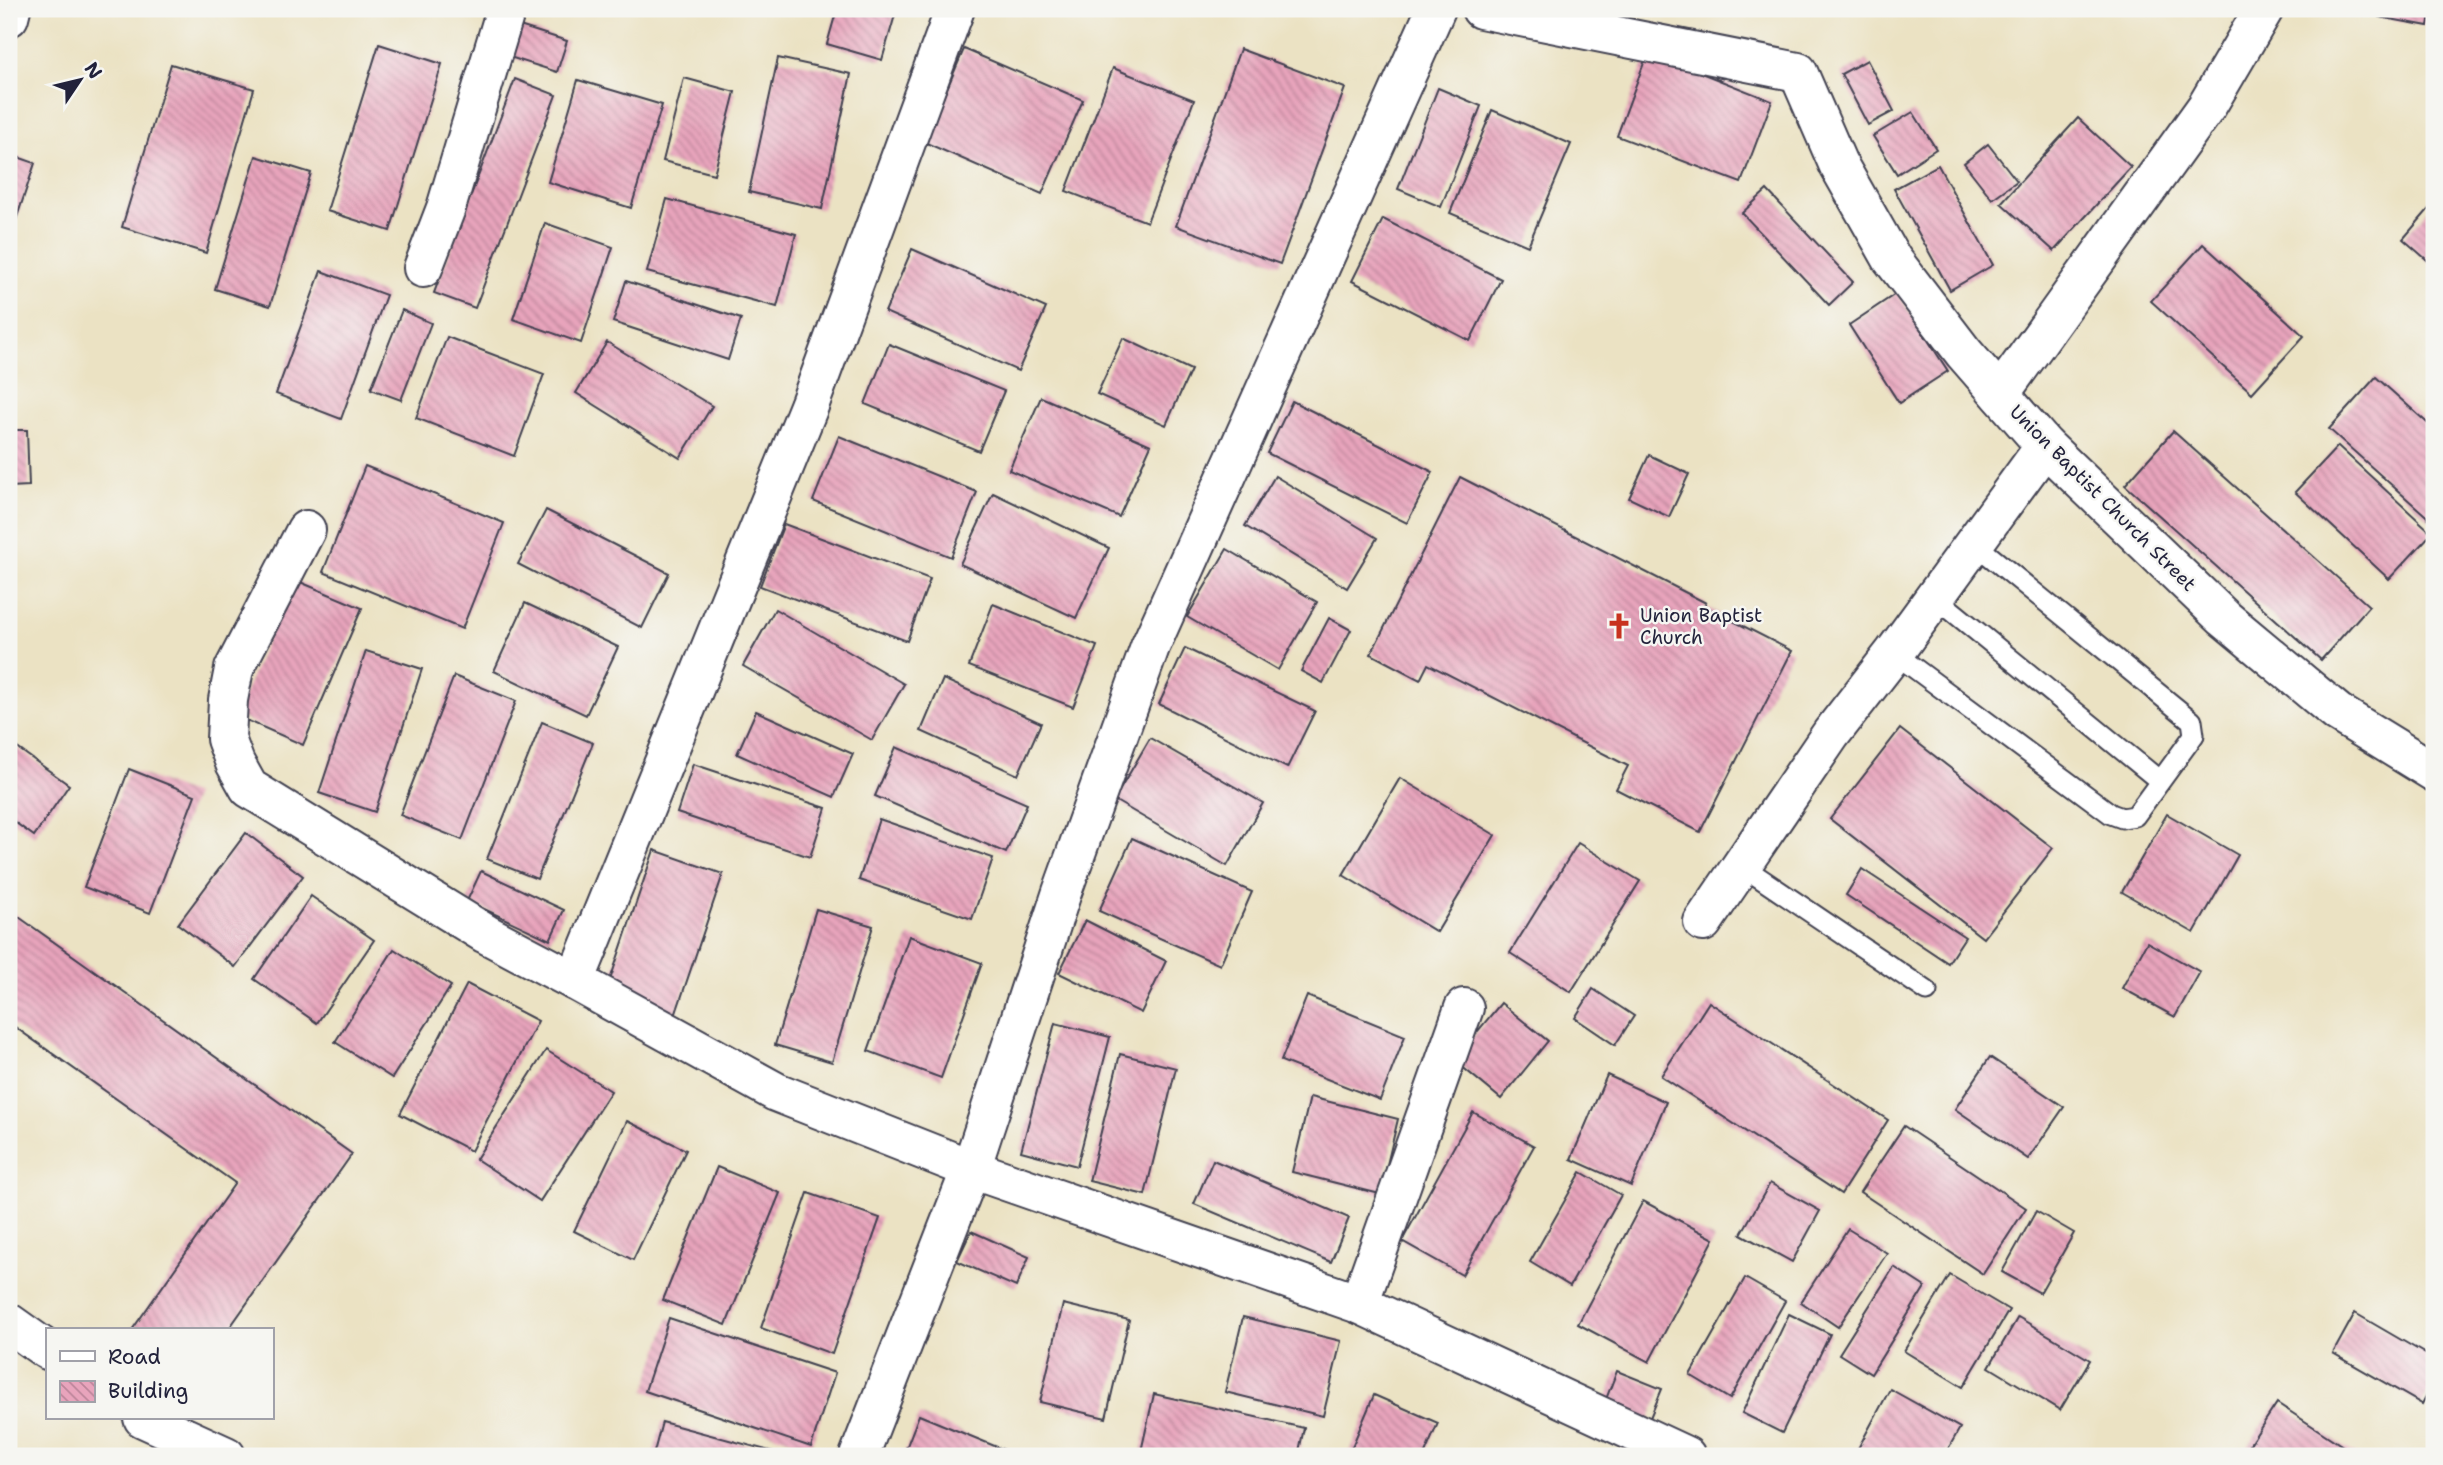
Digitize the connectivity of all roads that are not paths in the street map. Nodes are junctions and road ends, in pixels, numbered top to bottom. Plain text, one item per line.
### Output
1 (11, 9) edge
2 (506, 9) edge
3 (955, 9) edge
4 (1436, 9) edge
5 (1481, 9) edge
6 (2264, 9) edge
7 (9, 17) edge
8 (423, 268) dead end
9 (2000, 394) junction
10 (2045, 446) junction
11 (306, 530) dead end
12 (1975, 544) junction
13 (1935, 597) junction
14 (1894, 653) junction
15 (2434, 772) edge
16 (2160, 781) junction
17 (1742, 866) junction
18 (1703, 922) dead end
19 (575, 981) junction
20 (1927, 992) dead end
21 (1464, 1008) dead end
22 (971, 1169) junction
23 (1359, 1304) junction
24 (9, 1323) edge
25 (46, 1349) edge
26 (147, 1420) edge
27 (226, 1456) edge
28 (859, 1456) edge
29 (1686, 1456) edge

1 - 7 street
2 - 8 street
3 - 19 street
4 - 22 street
5 - 9 street, Union Baptist Church Street
6 - 9 street
9 - 10 street, Union Baptist Church Street
10 - 12 street
10 - 15 street, Union Baptist Church Street
11 - 19 street
12 - 13 street
12 - 16 lane
13 - 14 street
13 - 16 lane
14 - 16 lane
14 - 17 street
17 - 18 street
17 - 20 lane
19 - 22 street
21 - 23 street
22 - 23 street
22 - 28 street
23 - 29 street
24 - 25 street
26 - 27 street

